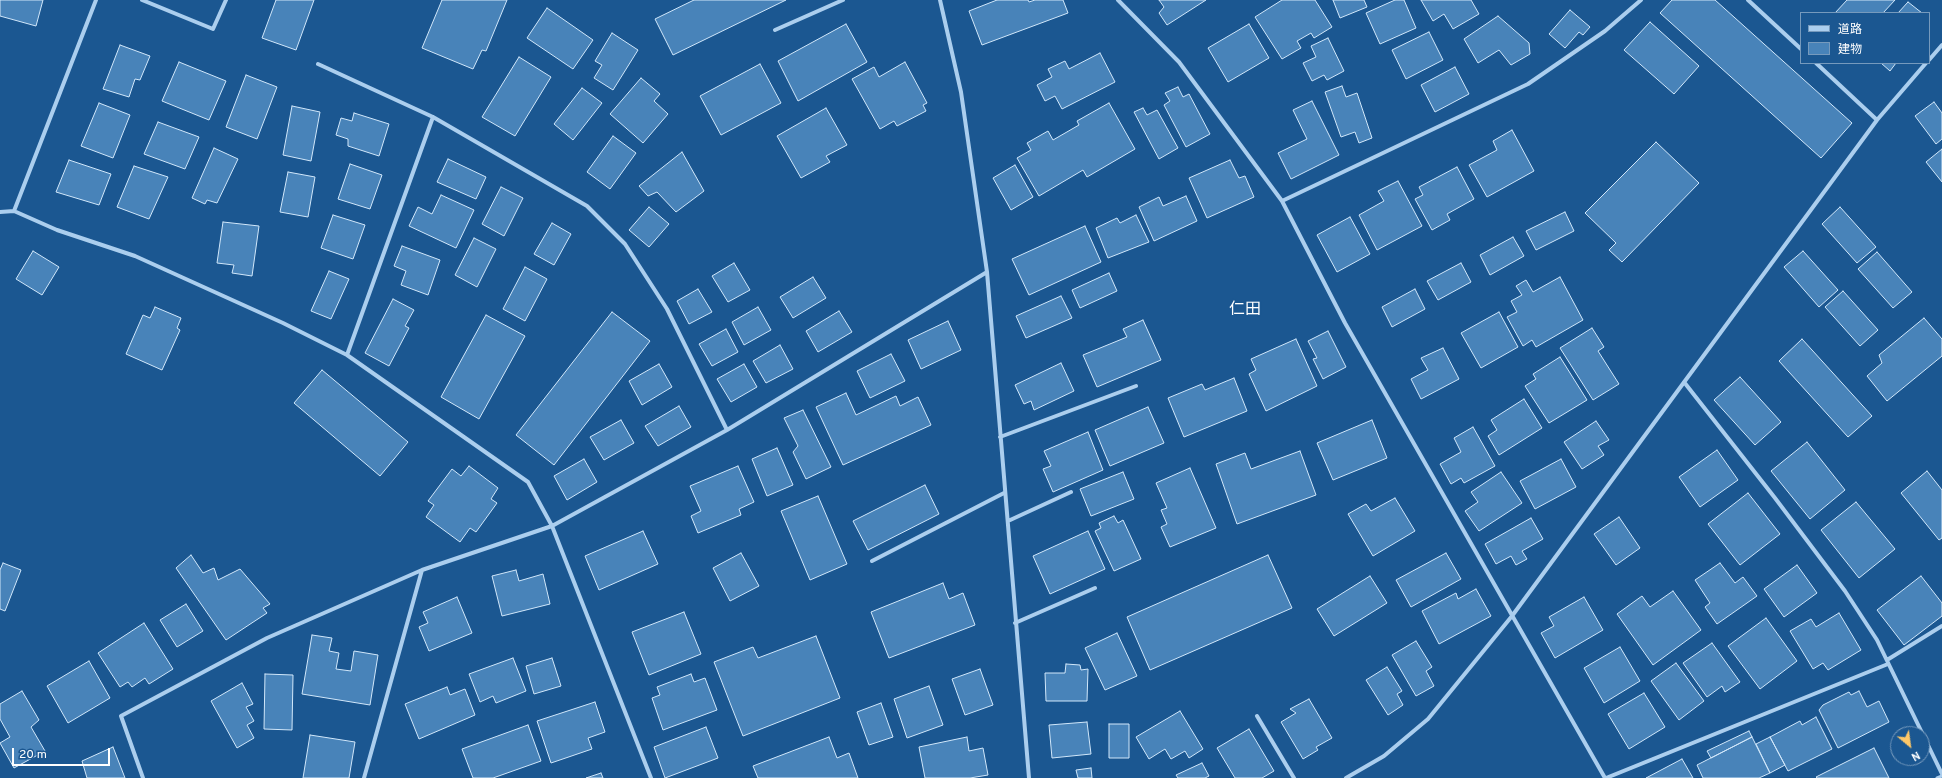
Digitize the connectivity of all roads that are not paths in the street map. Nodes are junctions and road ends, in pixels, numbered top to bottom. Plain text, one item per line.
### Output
1 (96, 0) edge
2 (142, 0) edge
3 (226, 0) edge
4 (843, 0) edge
5 (940, 0) edge
6 (1118, 0) edge
7 (1641, 0) edge
8 (1748, 0) edge
9 (775, 30) dead end
10 (1942, 45) edge
11 (1800, 48) edge
12 (1930, 59) edge
13 (318, 64) dead end
14 (1817, 64) edge
15 (1925, 64) edge
16 (433, 117) junction
17 (1878, 120) junction
18 (1282, 201) junction
19 (14, 211) junction
20 (0, 212) edge
21 (987, 272) junction
22 (347, 355) junction
23 (1684, 382) junction
24 (1136, 386) dead end
25 (727, 430) junction
26 (1000, 437) junction
27 (1070, 492) dead end
28 (1004, 493) junction
29 (1008, 522) junction
30 (552, 526) junction
31 (872, 561) dead end
32 (422, 570) junction
33 (1095, 588) dead end
34 (1512, 616) junction
35 (1015, 623) junction
36 (1942, 626) edge
37 (1887, 662) junction
38 (1257, 716) dead end
39 (1942, 775) edge
40 (143, 778) edge
41 (364, 778) edge
42 (651, 778) edge
43 (1030, 778) edge
44 (1294, 778) edge
45 (1346, 778) edge
46 (1605, 778) edge
47 (1937, 778) edge

1 - 19 street
2 - 3 street
4 - 9 street
5 - 21 street
6 - 18 street
7 - 18 street
8 - 11 street
10 - 12 street
13 - 16 street
14 - 17 street
15 - 17 street
16 - 22 street
16 - 25 street
17 - 23 street
18 - 34 street
19 - 20 street
19 - 22 street
21 - 25 street
21 - 26 street
22 - 30 street
23 - 34 street
23 - 37 street
24 - 26 street
25 - 30 street
26 - 28 street
27 - 29 street
28 - 29 street
28 - 31 street
29 - 35 street
30 - 32 street
30 - 42 street
32 - 40 street
32 - 41 street
33 - 35 street
34 - 45 street
34 - 46 street
35 - 43 street
36 - 37 street
37 - 39 street
37 - 46 street
38 - 44 street
39 - 47 lane

